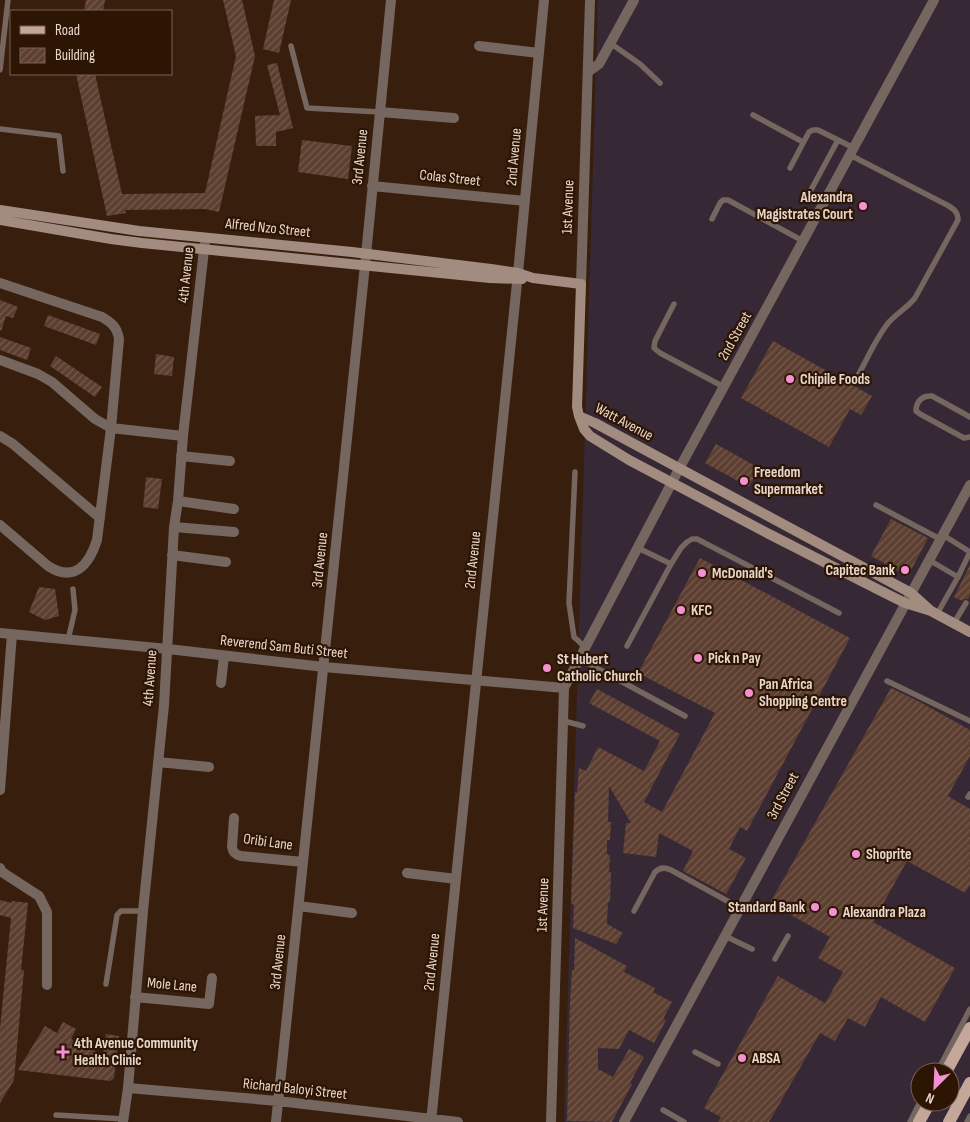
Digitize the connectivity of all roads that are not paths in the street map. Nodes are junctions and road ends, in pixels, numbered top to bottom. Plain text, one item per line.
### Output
1 (8, 0) edge
2 (391, 0) edge
3 (544, 0) edge
4 (590, 0) edge
5 (634, 0) edge
6 (934, 0) edge
7 (2, 34) edge
8 (610, 43) junction
9 (291, 46) dead end
10 (479, 46) dead end
11 (539, 53) junction
12 (0, 70) edge
13 (588, 72) junction
14 (660, 83) dead end
15 (380, 112) junction
16 (753, 115) dead end
17 (454, 118) dead end
18 (0, 129) edge
19 (838, 140) junction
20 (804, 142) junction
21 (852, 151) junction
22 (790, 168) dead end
23 (63, 171) dead end
24 (372, 186) junction
25 (811, 190) dead end
26 (525, 201) junction
27 (0, 210) edge
28 (712, 219) dead end
29 (0, 220) edge
30 (206, 237) junction
31 (804, 240) junction
32 (204, 249) junction
33 (366, 254) junction
34 (365, 265) junction
35 (518, 276) junction
36 (0, 283) edge
37 (581, 284) junction
38 (674, 304) dead end
39 (0, 360) edge
40 (855, 381) dead end
41 (724, 387) junction
42 (578, 416) junction
43 (970, 417) edge
44 (111, 428) junction
45 (0, 436) edge
46 (183, 436) junction
47 (970, 437) edge
48 (181, 456) junction
49 (230, 461) dead end
50 (679, 469) junction
51 (575, 472) dead end
52 (672, 484) junction
53 (970, 485) edge
54 (178, 501) junction
55 (876, 505) dead end
56 (234, 509) dead end
57 (100, 518) junction
58 (0, 524) edge
59 (174, 527) junction
60 (234, 532) dead end
61 (942, 537) junction
62 (638, 548) junction
63 (970, 552) edge
64 (172, 555) junction
65 (929, 560) junction
66 (226, 562) dead end
67 (671, 564) junction
68 (958, 577) junction
69 (73, 589) dead end
70 (911, 593) junction
71 (906, 603) junction
72 (966, 603) dead end
73 (934, 612) junction
74 (839, 613) dead end
75 (954, 623) junction
76 (970, 632) edge
77 (0, 633) edge
78 (12, 634) junction
79 (68, 640) junction
80 (627, 646) dead end
81 (586, 648) junction
82 (168, 649) junction
83 (224, 656) junction
84 (580, 659) junction
85 (324, 667) junction
86 (476, 681) junction
87 (886, 682) dead end
88 (221, 683) dead end
89 (564, 688) junction
90 (685, 716) dead end
91 (564, 720) junction
92 (970, 721) edge
93 (583, 726) dead end
94 (158, 762) junction
95 (1, 765) edge
96 (209, 767) dead end
97 (0, 790) edge
98 (234, 818) dead end
99 (303, 862) junction
100 (0, 868) edge
101 (407, 873) dead end
102 (456, 879) junction
103 (299, 906) junction
104 (740, 908) junction
105 (143, 911) junction
106 (634, 911) dead end
107 (352, 913) dead end
108 (725, 936) junction
109 (788, 936) dead end
110 (752, 948) dead end
111 (775, 959) dead end
112 (212, 978) dead end
113 (106, 984) dead end
114 (47, 986) dead end
115 (135, 997) junction
116 (970, 1009) edge
117 (970, 1028) edge
118 (695, 1052) dead end
119 (941, 1062) edge
120 (951, 1062) edge
121 (718, 1064) dead end
122 (970, 1084) edge
123 (128, 1088) junction
124 (278, 1101) junction
125 (663, 1110) dead end
126 (56, 1115) dead end
127 (970, 1116) edge
128 (123, 1121) edge
129 (431, 1121) edge
130 (276, 1122) edge
131 (458, 1122) edge
132 (551, 1122) edge
133 (624, 1122) edge
134 (684, 1122) edge
135 (949, 1122) edge
136 (967, 1122) edge

1 - 7 lane
2 - 15 street, 3rd Avenue
3 - 11 street, 2nd Avenue
4 - 13 street, 1st Avenue
5 - 8 street
6 - 21 street, 2nd Street
7 - 12 lane
8 - 13 street
8 - 14 lane
9 - 15 lane
10 - 11 street
11 - 26 street, 2nd Avenue
13 - 37 street, 1st Avenue
15 - 17 street
15 - 24 street, 3rd Avenue
16 - 20 lane
18 - 23 lane
19 - 20 lane
19 - 21 lane
19 - 25 lane
20 - 22 lane
21 - 31 street, 2nd Street
21 - 40 lane
24 - 26 street, Colas Street
24 - 33 street, 3rd Avenue
26 - 35 street, 2nd Avenue
27 - 30 street, Alfred Nzo Street
28 - 31 lane
29 - 32 street, Alfred Nzo Street
30 - 32 street, 4th Avenue
30 - 33 street, Alfred Nzo Street
31 - 41 street, 2nd Street
32 - 34 street, Alfred Nzo Street
32 - 46 street, 4th Avenue
33 - 34 street, 3rd Avenue
33 - 35 street, Alfred Nzo Street
34 - 35 street, Alfred Nzo Street
34 - 85 street, 3rd Avenue
35 - 37 street, Alfred Nzo Street
35 - 86 street, 2nd Avenue
36 - 44 street
37 - 42 street, 1st Avenue
38 - 41 lane
39 - 44 street
41 - 50 street, 2nd Street
42 - 50 street, Watt Avenue
42 - 52 street, Watt Avenue
43 - 47 lane
44 - 46 street
44 - 57 street
45 - 57 street
46 - 48 street, 4th Avenue
48 - 49 street
48 - 54 street, 4th Avenue
50 - 52 street, 2nd Street
50 - 70 street, Watt Avenue
51 - 81 lane
52 - 62 street, 2nd Street
52 - 71 street, Watt Avenue
53 - 61 street, 3rd Street
54 - 56 street
54 - 59 street, 4th Avenue
55 - 61 lane
57 - 58 street
59 - 60 street
59 - 64 street, 4th Avenue
61 - 63 lane
61 - 65 street, 3rd Street
62 - 67 lane
62 - 81 street, 2nd Street
63 - 68 lane
64 - 66 street
64 - 82 street, 4th Avenue
65 - 68 lane
65 - 70 street, 3rd Street
67 - 74 lane
67 - 80 lane
68 - 73 lane
69 - 79 lane
70 - 71 street, 3rd Street
70 - 73 street, Watt Avenue
71 - 73 street, Watt Avenue
71 - 104 street, 3rd Street
72 - 75 lane
73 - 75 street, Watt Avenue
75 - 76 street, Watt Avenue
77 - 78 street, Reverend Sam Buti Street
78 - 79 street, Reverend Sam Buti Street
78 - 95 street
79 - 82 street, Reverend Sam Buti Street
81 - 84 street, 2nd Street
82 - 83 street, Reverend Sam Buti Street
82 - 94 street, 4th Avenue
83 - 85 street, Reverend Sam Buti Street
83 - 88 street
84 - 89 street, 2nd Street
84 - 90 lane
85 - 86 street, Reverend Sam Buti Street
85 - 99 street, 3rd Avenue
86 - 89 street, Reverend Sam Buti Street
86 - 102 street, 2nd Avenue
87 - 92 lane
89 - 91 street, 1st Avenue
91 - 93 lane
91 - 132 street, 1st Avenue
94 - 96 street
94 - 105 street, 4th Avenue
95 - 97 street
98 - 99 street, Oribi Lane
99 - 103 street, 3rd Avenue
100 - 114 street
101 - 102 street
102 - 129 street, 2nd Avenue
103 - 107 street
103 - 124 street, 3rd Avenue
104 - 106 lane
104 - 108 street, 3rd Street
105 - 113 lane
105 - 115 street, 4th Avenue
108 - 110 lane
108 - 133 street, 3rd Street
109 - 111 lane
112 - 115 street, Mole Lane
115 - 123 street, 4th Avenue
116 - 119 lane
117 - 120 main road
118 - 121 lane
122 - 135 main road
123 - 124 street, Richard Baloyi Street
123 - 128 street, 4th Avenue
124 - 129 street, Richard Baloyi Street
124 - 130 street, 3rd Avenue
125 - 134 lane
126 - 128 lane
127 - 136 lane
129 - 131 street, Richard Baloyi Street

